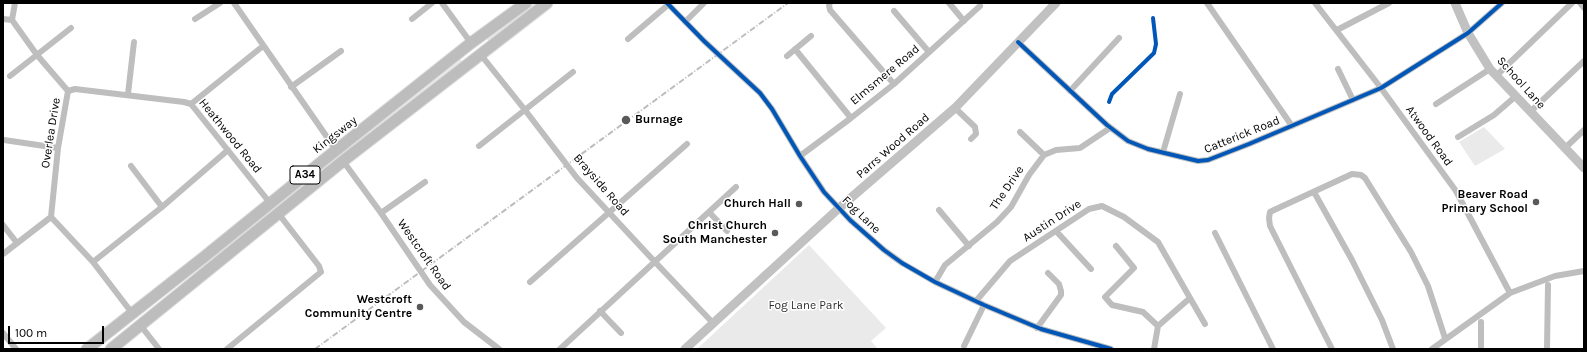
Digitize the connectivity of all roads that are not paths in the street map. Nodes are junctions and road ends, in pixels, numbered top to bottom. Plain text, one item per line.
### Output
1 (15, 3) edge
2 (220, 3) edge
3 (234, 3) edge
4 (432, 3) edge
5 (442, 3) edge
6 (526, 3) edge
7 (547, 3) edge
8 (704, 3) edge
9 (830, 3) edge
10 (949, 3) edge
11 (1056, 3) edge
12 (1206, 3) edge
13 (1315, 3) edge
14 (1389, 3) edge
15 (1455, 3) edge
16 (1502, 3) edge
17 (1572, 3) edge
18 (1580, 3) edge
19 (668, 4) edge
20 (980, 6) dead end
21 (1584, 8) edge
22 (894, 11) dead end
23 (3, 19) edge
24 (195, 19) dead end
25 (412, 19) dead end
26 (12, 20) junction
27 (964, 21) junction
28 (684, 22) junction
29 (71, 28) dead end
30 (1337, 30) junction
31 (1468, 33) junction
32 (811, 36) dead end
33 (1119, 38) dead end
34 (628, 39) dead end
35 (134, 42) dead end
36 (1018, 42) junction
37 (471, 43) junction
38 (263, 46) junction
39 (795, 49) junction
40 (341, 51) dead end
41 (929, 52) junction
42 (37, 55) junction
43 (481, 55) junction
44 (786, 56) dead end
45 (1584, 61) edge
46 (1338, 69) dead end
47 (573, 72) dead end
48 (1494, 73) junction
49 (10, 76) dead end
50 (894, 84) junction
51 (291, 86) junction
52 (1380, 88) junction
53 (68, 91) junction
54 (1070, 91) junction
55 (128, 94) junction
56 (1180, 94) dead end
57 (1516, 96) junction
58 (1353, 100) junction
59 (191, 104) junction
60 (1436, 104) dead end
61 (955, 108) junction
62 (525, 110) junction
63 (1530, 112) junction
64 (851, 118) junction
65 (1292, 126) junction
66 (1110, 128) junction
67 (1584, 130) edge
68 (1020, 132) dead end
69 (1458, 137) dead end
70 (971, 139) dead end
71 (4, 140) dead end
72 (687, 144) dead end
73 (478, 146) dead end
74 (58, 148) junction
75 (1565, 148) junction
76 (228, 150) junction
77 (336, 150) junction
78 (1163, 152) junction
79 (1044, 155) junction
80 (800, 156) junction
81 (343, 161) junction
82 (131, 166) dead end
83 (1584, 168) edge
84 (425, 182) dead end
85 (736, 187) dead end
86 (1314, 192) junction
87 (270, 203) junction
88 (162, 207) junction
89 (838, 208) junction
90 (939, 210) dead end
91 (609, 212) junction
92 (709, 212) junction
93 (278, 213) junction
94 (381, 213) junction
95 (52, 217) junction
96 (3, 225) edge
97 (727, 231) dead end
98 (1056, 231) junction
99 (1215, 233) dead end
100 (17, 243) junction
101 (969, 246) junction
102 (1116, 246) dead end
103 (3, 254) edge
104 (93, 262) junction
105 (655, 262) junction
106 (1091, 269) dead end
107 (1584, 272) edge
108 (1048, 273) dead end
109 (530, 282) dead end
110 (934, 282) junction
111 (1548, 285) dead end
112 (1510, 293) junction
113 (1190, 298) junction
114 (976, 301) junction
115 (984, 305) junction
116 (600, 311) junction
117 (132, 313) junction
118 (1481, 322) dead end
119 (713, 323) junction
120 (1205, 324) dead end
121 (141, 326) junction
122 (1158, 326) junction
123 (1037, 328) junction
124 (3, 333) edge
125 (621, 333) dead end
126 (1445, 338) junction
127 (964, 346) dead end
128 (16, 349) edge
129 (87, 349) edge
130 (111, 349) edge
131 (159, 349) edge
132 (227, 349) edge
133 (499, 349) edge
134 (560, 349) edge
135 (685, 349) edge
136 (1111, 349) edge
137 (1154, 349) edge
138 (1273, 349) edge
139 (1332, 349) edge
140 (1393, 349) edge
141 (1432, 349) edge
142 (1481, 349) edge
143 (1547, 349) edge

1 - 26 street
2 - 24 street
3 - 38 street
4 - 25 street
5 - 37 street
6 - 37 highway, Kingsway / A34
7 - 43 highway, A34
8 - 28 street
9 - 50 street
10 - 27 street
11 - 36 street, Parrs Wood Road
12 - 65 street
13 - 30 street, Atwood Road
14 - 30 street
15 - 31 street, School Lane
16 - 31 street, Catterick Road
17 - 48 street
18 - 21 street
19 - 28 street, Fog Lane
19 - 34 street
20 - 27 street, Elmsmere Road
22 - 41 street
23 - 26 street
26 - 42 street, Overlea Drive
27 - 41 street, Elmsmere Road
28 - 80 street, Fog Lane
29 - 42 street
30 - 52 street, Atwood Road
31 - 48 street, School Lane
31 - 52 street, Catterick Road
32 - 39 street
33 - 54 street
35 - 55 street
36 - 54 street, Catterick Road
36 - 61 street, Parrs Wood Road
37 - 77 highway, Kingsway / A34
38 - 51 street
38 - 59 street
39 - 44 street
39 - 64 street
40 - 51 street
41 - 50 street, Elmsmere Road
42 - 49 street
42 - 53 street, Overlea Drive
43 - 62 street, Brayside Road
43 - 81 highway, A34
45 - 63 street
46 - 58 street
47 - 62 street
48 - 57 street, School Lane
48 - 60 street
50 - 64 street, Elmsmere Road
51 - 77 street
52 - 58 street, Catterick Road
52 - 112 street, Atwood Road
53 - 55 street, Heathwood Road
53 - 74 street, Overlea Drive
54 - 66 street, Catterick Road
55 - 59 street, Heathwood Road
56 - 78 street
57 - 63 street, School Lane
57 - 69 street
58 - 65 street, Catterick Road
59 - 76 street, Heathwood Road
61 - 70 street
61 - 89 street, Parrs Wood Road
62 - 73 street
62 - 91 street, Brayside Road
63 - 75 street, School Lane
64 - 80 street, Elmsmere Road
65 - 78 street, Catterick Road
66 - 78 street, Catterick Road
66 - 79 street
67 - 75 street
68 - 79 street
71 - 74 street
72 - 91 street
74 - 95 street, Overlea Drive
75 - 83 street, School Lane
76 - 87 street, Heathwood Road
76 - 88 street
77 - 87 highway, Kingsway / A34
79 - 101 street, The Drive
80 - 89 street, Fog Lane
81 - 93 highway, A34
81 - 94 street, Westcroft Road
82 - 88 street
84 - 94 street
85 - 92 street
86 - 126 street
86 - 139 street
86 - 140 street
87 - 117 highway, Kingsway / A34
88 - 104 street
89 - 110 street, Fog Lane
89 - 119 street, Parrs Wood Road
90 - 101 street
91 - 105 street, Brayside Road
91 - 109 street
92 - 97 street
92 - 105 street
93 - 121 highway, A34
93 - 132 street
94 - 133 street, Westcroft Road
95 - 100 street
95 - 104 street
96 - 100 street
98 - 106 street
98 - 113 street, Austin Drive
98 - 114 street, Austin Drive
99 - 138 street
100 - 103 street
101 - 110 street, The Drive
102 - 122 street
104 - 117 street
105 - 116 street
105 - 119 street, Brayside Road
107 - 112 street
108 - 123 street
110 - 114 street, Fog Lane
111 - 143 street
112 - 126 street
113 - 120 street, Austin Drive
113 - 122 street
114 - 115 street, Fog Lane
115 - 123 street, Fog Lane
115 - 127 street
116 - 125 street
116 - 134 street
117 - 129 highway, Kingsway / A34
118 - 142 street
119 - 135 street, Parrs Wood Road
121 - 130 highway, A34
121 - 131 street
122 - 137 street
123 - 136 street, Fog Lane
124 - 128 street
126 - 141 street

